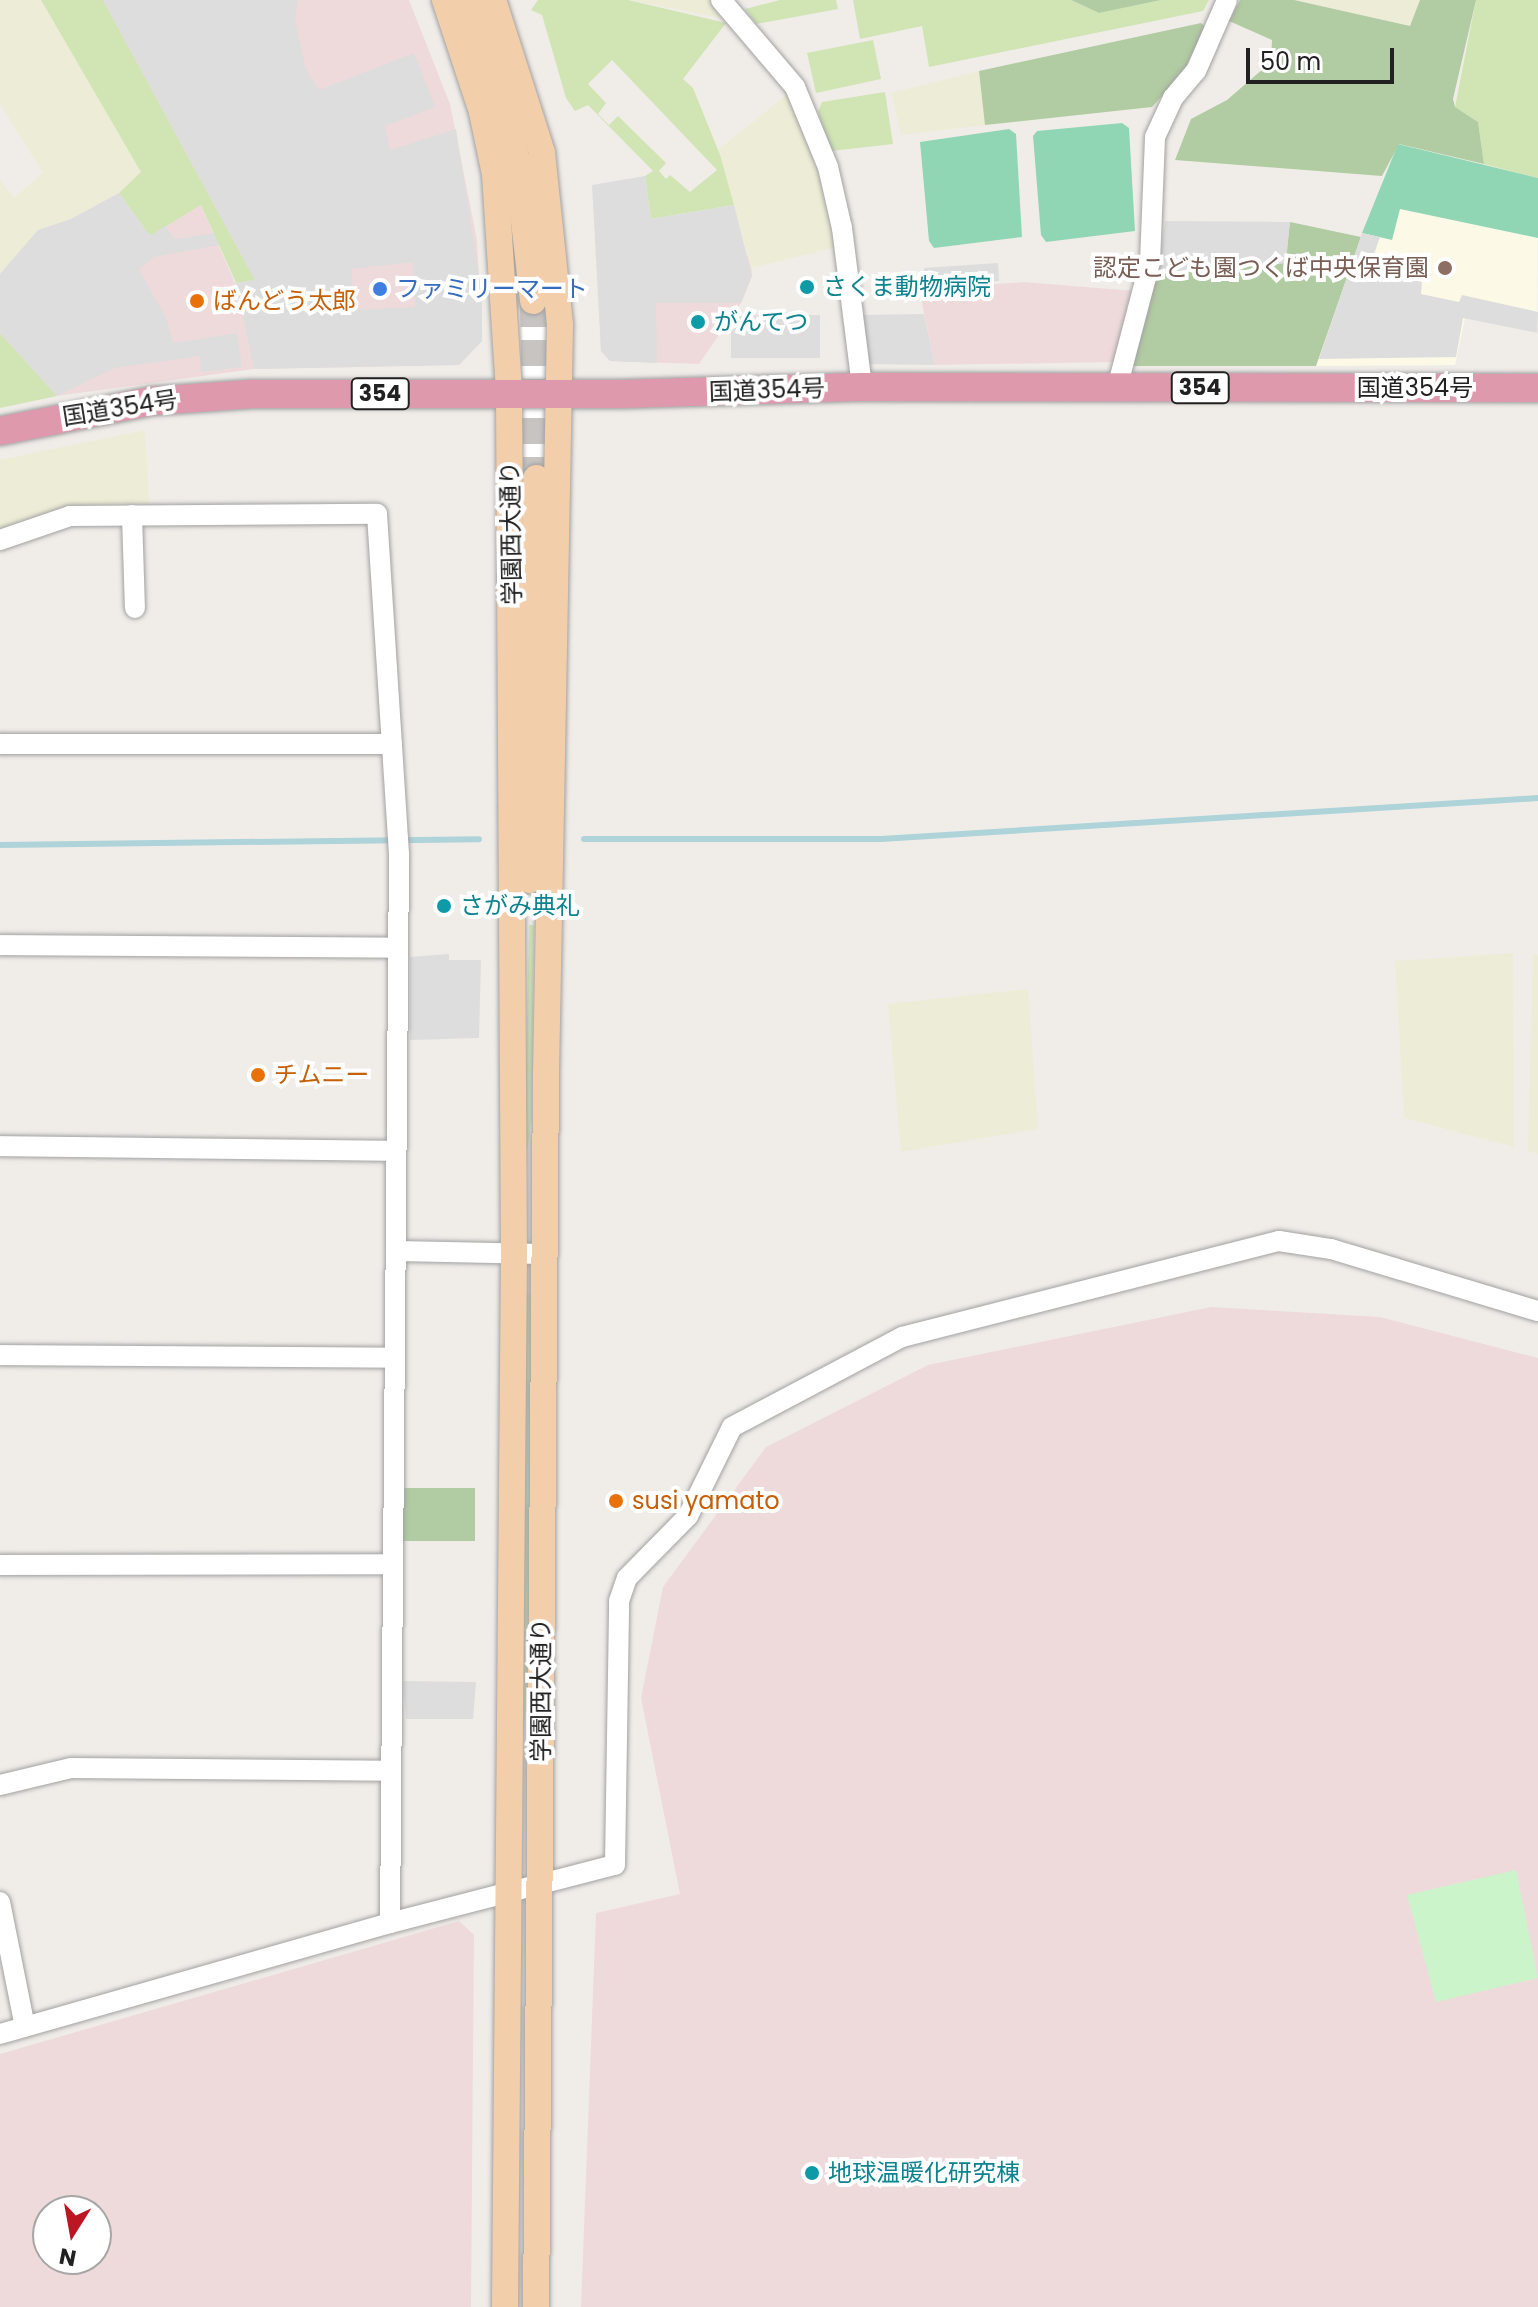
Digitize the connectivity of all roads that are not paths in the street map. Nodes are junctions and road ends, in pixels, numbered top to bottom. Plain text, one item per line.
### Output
1 (445, 0) edge
2 (469, 0) edge
3 (493, 0) edge
4 (721, 0) edge
5 (1227, 0) edge
6 (533, 301) tunnel mouth
7 (862, 387) junction
8 (1117, 388) junction
9 (1538, 388) edge
10 (509, 393) junction
11 (559, 394) junction
12 (0, 431) edge
13 (536, 478) tunnel mouth
14 (132, 515) junction
15 (0, 540) edge
16 (135, 608) dead end
17 (0, 744) edge
18 (392, 744) junction
19 (532, 828) junction
20 (0, 945) edge
21 (398, 948) junction
22 (546, 1073) junction
23 (514, 1075) junction
24 (0, 1146) edge
25 (396, 1151) junction
26 (396, 1251) junction
27 (514, 1253) junction
28 (544, 1254) junction
29 (1538, 1311) edge
30 (0, 1355) edge
31 (393, 1358) junction
32 (393, 1564) junction
33 (0, 1565) edge
34 (390, 1771) junction
35 (0, 1785) edge
36 (539, 1882) junction
37 (509, 1891) junction
38 (0, 1902) edge
39 (390, 1923) junction
40 (25, 2027) junction
41 (0, 2034) edge
42 (505, 2307) edge
43 (536, 2307) edge

1 - 10 main road, 学園西大通り
2 - 6 main road
3 - 11 main road, 学園西大通り
4 - 7 street
5 - 8 street
7 - 8 highway, 国道354号 / 354
7 - 11 highway, 国道354号 / 354
8 - 9 highway, 国道354号 / 354
10 - 11 highway, 国道354号 / 354
10 - 12 highway, 国道354号 / 354
10 - 23 main road, 学園西大通り
11 - 22 main road, 学園西大通り
13 - 19 main road, 学園西大通り
14 - 15 street
14 - 16 street
14 - 18 street
17 - 18 street
18 - 21 street
19 - 22 main road, 学園西大通り
19 - 23 main road, 学園西大通り
20 - 21 street
21 - 25 street
22 - 28 main road, 学園西大通り
23 - 27 main road, 学園西大通り
24 - 25 street
25 - 26 street
26 - 27 street
26 - 31 street
27 - 28 street
27 - 37 main road, 学園西大通り
28 - 36 main road, 学園西大通り
29 - 36 street
30 - 31 street
31 - 32 street
32 - 33 street
32 - 34 street
34 - 35 street
34 - 39 street
36 - 37 street
36 - 43 main road, 学園西大通り
37 - 39 street
37 - 42 main road, 学園西大通り
38 - 40 street
39 - 40 street
40 - 41 street

